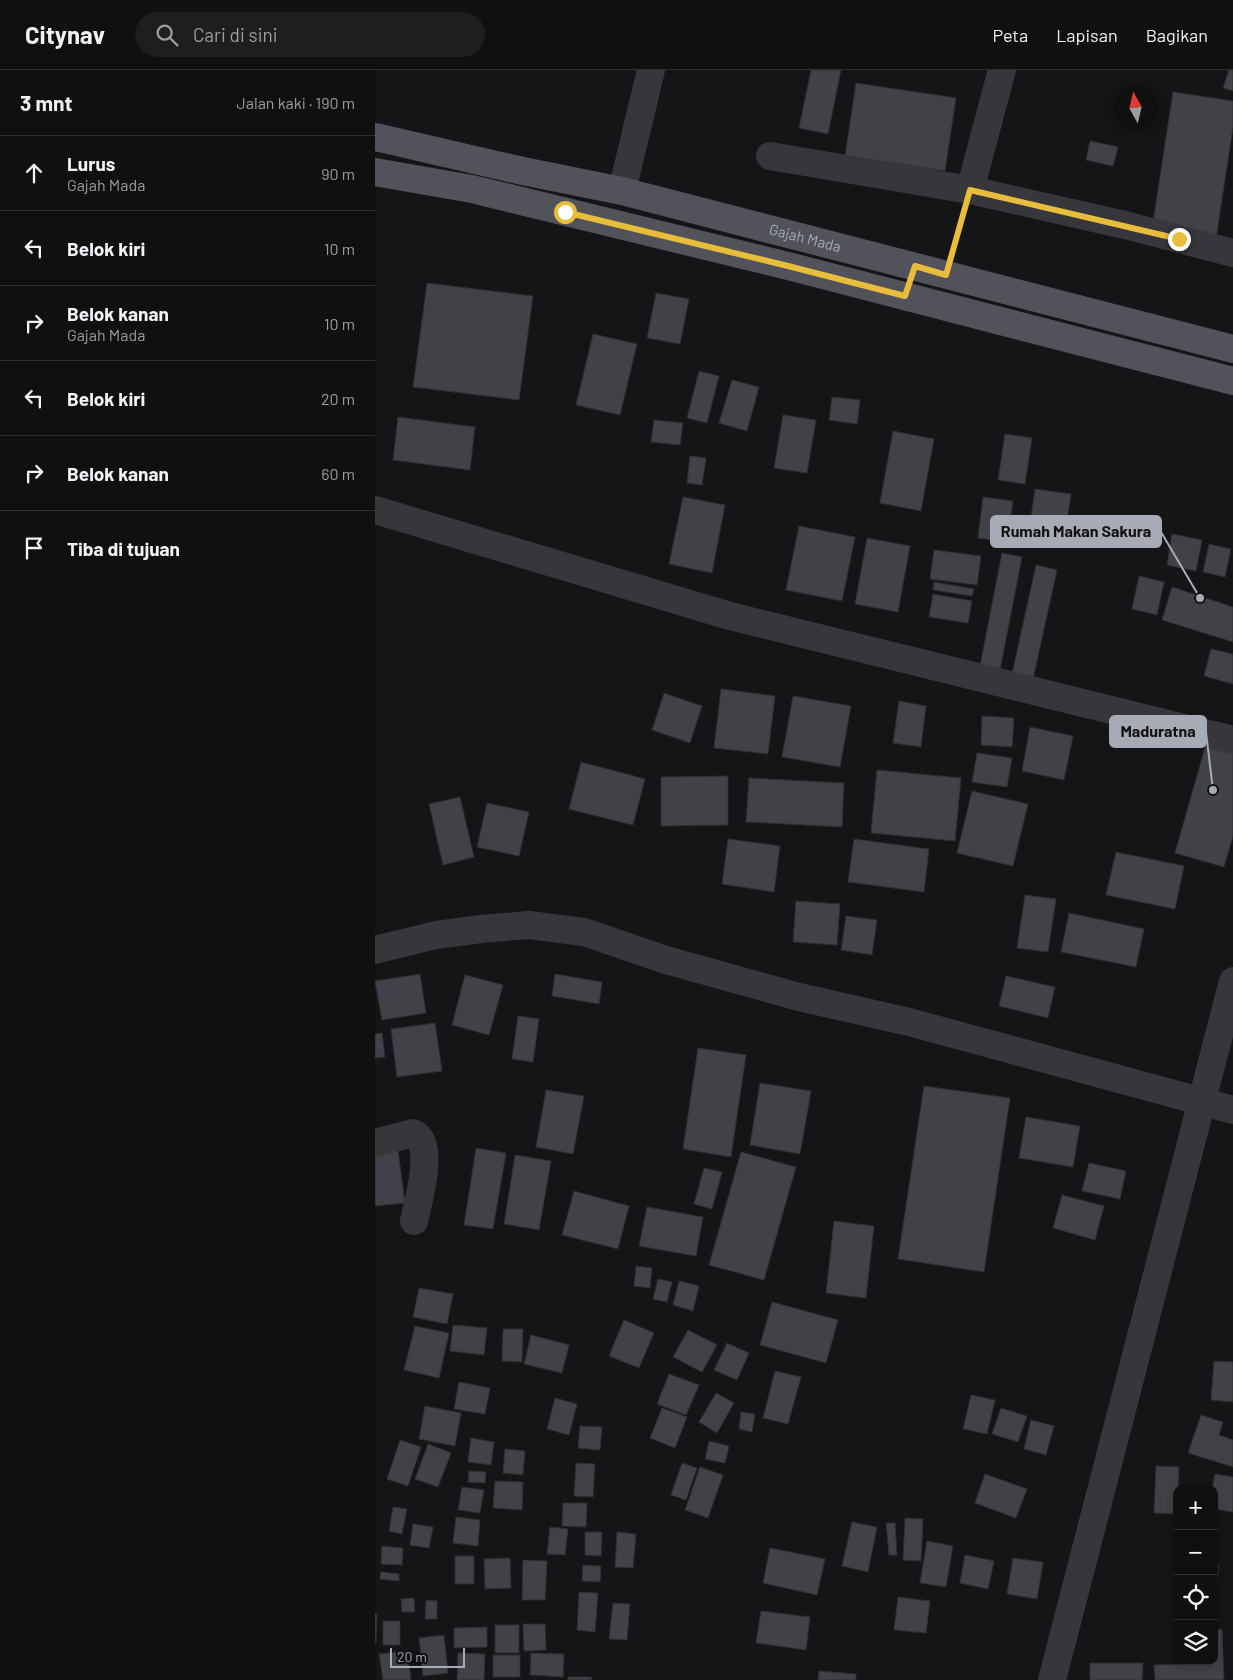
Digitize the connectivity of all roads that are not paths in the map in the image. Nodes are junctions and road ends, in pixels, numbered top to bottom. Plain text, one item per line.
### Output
1 (651, 70) edge
2 (1002, 70) edge
3 (375, 137) edge
4 (771, 156) dead end
5 (375, 172) edge
6 (970, 190) junction
7 (622, 191) junction
8 (1233, 252) edge
9 (915, 266) junction
10 (905, 296) junction
11 (1233, 349) edge
12 (1233, 381) edge
13 (375, 510) edge
14 (1233, 740) edge
15 (375, 950) edge
16 (1233, 981) edge
17 (1203, 1102) junction
18 (1233, 1110) edge
19 (375, 1143) edge
20 (415, 1221) dead end
21 (1052, 1680) edge

1 - 7 street
2 - 6 street
3 - 7 main road, Gajah Mada
4 - 6 street
5 - 10 main road, Gajah Mada
6 - 8 street
7 - 9 main road, Gajah Mada
9 - 10 main road
9 - 11 main road, Gajah Mada
10 - 12 main road, Gajah Mada
13 - 14 street
15 - 17 street
16 - 17 street
17 - 18 street
17 - 21 street
19 - 20 street

